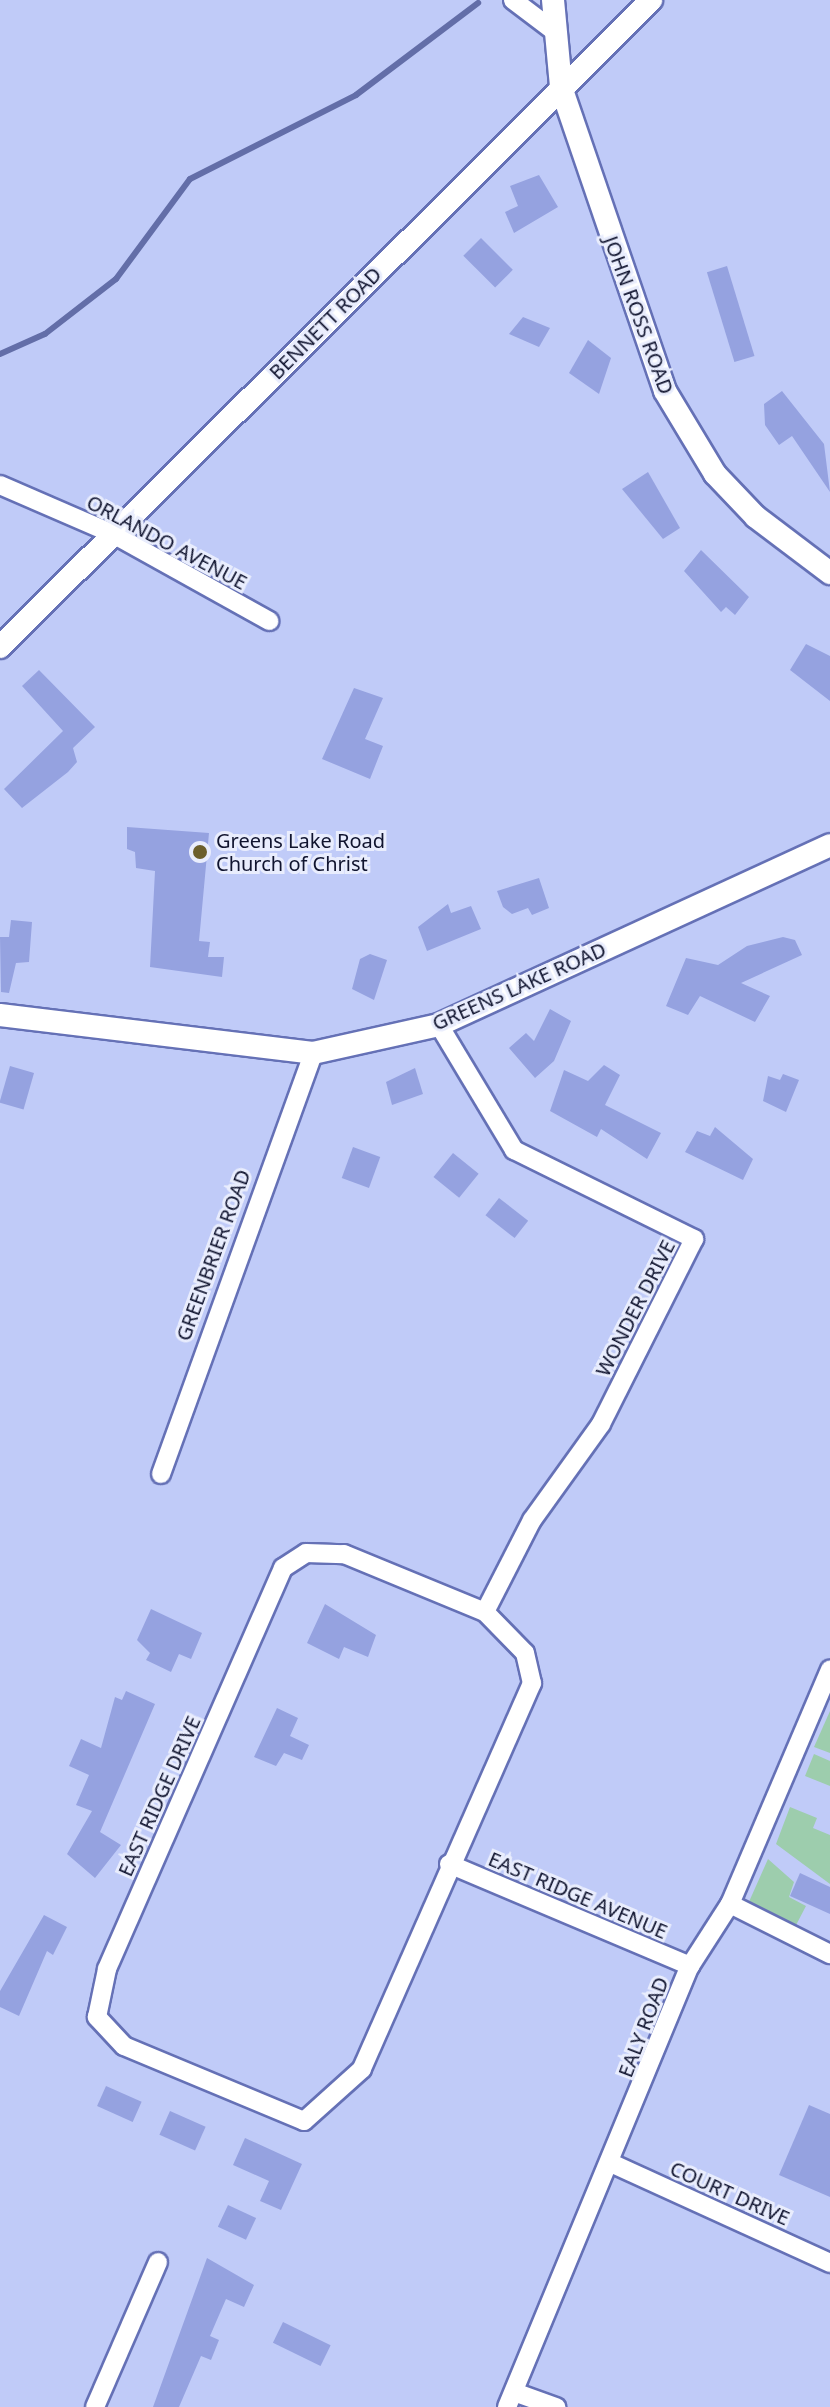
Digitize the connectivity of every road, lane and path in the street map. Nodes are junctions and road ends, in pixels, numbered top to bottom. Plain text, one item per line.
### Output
1 (513, 0) edge
2 (553, 0) edge
3 (651, 0) edge
4 (554, 31) junction
5 (561, 87) junction
6 (0, 485) edge
7 (113, 534) junction
8 (830, 573) edge
9 (269, 621) dead end
10 (0, 647) edge
11 (830, 845) edge
12 (0, 1015) edge
13 (439, 1025) junction
14 (313, 1053) junction
15 (161, 1474) dead end
16 (485, 1612) junction
17 (830, 1669) edge
18 (449, 1864) junction
19 (730, 1904) junction
20 (830, 1954) edge
21 (690, 1966) junction
22 (613, 2164) junction
23 (158, 2262) dead end
24 (830, 2263) edge
25 (511, 2400) edge
26 (95, 2407) edge
27 (556, 2407) edge

1 - 4 street
2 - 4 street, JOHN ROSS ROAD
3 - 5 street, BENNETT ROAD
4 - 5 street, JOHN ROSS ROAD
5 - 7 street, BENNETT ROAD
5 - 8 street, JOHN ROSS ROAD
6 - 7 street, ORLANDO AVENUE
7 - 9 street, ORLANDO AVENUE
7 - 10 street, BENNETT ROAD
11 - 13 street, GREENS LAKE ROAD
12 - 14 street, GREENS LAKE ROAD
13 - 14 street, GREENS LAKE ROAD
13 - 16 street, WONDER DRIVE
14 - 15 street, GREENBRIER ROAD
16 - 18 street, EAST RIDGE DRIVE
16 - 18 street, EAST RIDGE DRIVE
17 - 19 street, EALY ROAD
18 - 21 street, EAST RIDGE AVENUE
19 - 20 street
19 - 21 street, EALY ROAD
21 - 22 street, EALY ROAD
22 - 24 street, COURT DRIVE
22 - 25 street, EALY ROAD
23 - 26 street
25 - 27 street

